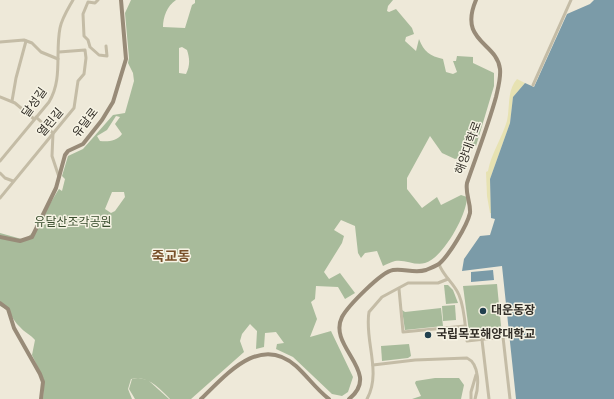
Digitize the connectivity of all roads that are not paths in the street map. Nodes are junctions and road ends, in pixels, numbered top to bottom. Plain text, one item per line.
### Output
1 (73, 0) edge
2 (98, 0) edge
3 (121, 0) edge
4 (476, 0) edge
5 (571, 0) edge
6 (26, 41) junction
7 (0, 42) edge
8 (106, 46) dead end
9 (59, 52) junction
10 (58, 59) junction
11 (533, 85) dead end
12 (0, 97) edge
13 (12, 101) junction
14 (35, 118) junction
15 (54, 133) junction
16 (0, 161) edge
17 (0, 172) edge
18 (59, 177) junction
19 (13, 181) junction
20 (0, 198) edge
21 (0, 237) edge
22 (439, 264) junction
23 (448, 279) junction
24 (399, 289) junction
25 (0, 303) edge
26 (465, 326) junction
27 (482, 340) junction
28 (373, 365) junction
29 (476, 375) junction
30 (41, 399) edge
31 (202, 399) edge
32 (329, 399) edge
33 (349, 399) edge
34 (368, 399) edge
35 (471, 399) edge
36 (475, 399) edge
37 (489, 399) edge
38 (510, 399) edge

1 - 9 street, 달성길
2 - 8 street
3 - 18 street, 유달로
4 - 22 street, 해양대학로
5 - 11 street
6 - 7 street
6 - 10 street
6 - 13 street
9 - 10 street, 달성길
9 - 15 street, 열린길
10 - 14 street, 달성길
12 - 13 street
13 - 14 street
14 - 15 street
14 - 16 street, 달성길
15 - 18 street
15 - 19 street, 열린길
17 - 19 street
18 - 21 street, 유달로
19 - 20 street, 열린길
22 - 23 street
22 - 33 street
23 - 24 street
23 - 26 street
24 - 26 street
24 - 28 street
25 - 30 street
26 - 27 street
27 - 37 street
27 - 38 street
28 - 29 street
28 - 34 street
29 - 35 street
29 - 36 street
31 - 32 street

